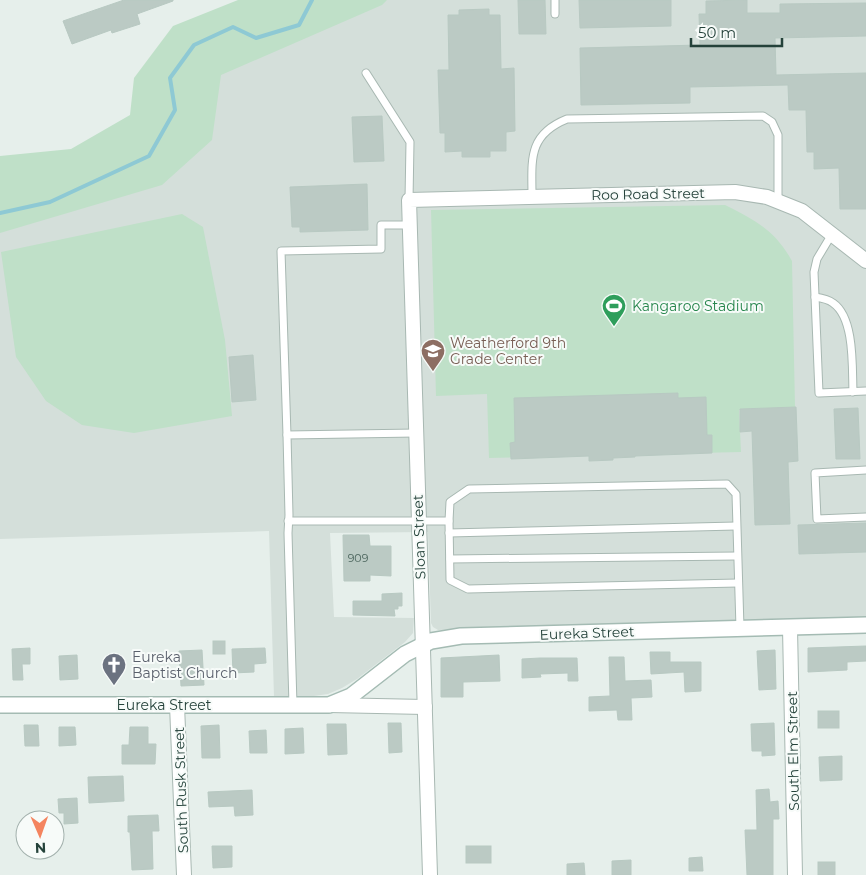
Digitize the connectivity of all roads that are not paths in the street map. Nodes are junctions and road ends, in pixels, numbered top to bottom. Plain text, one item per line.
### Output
1 (555, 0) edge
2 (555, 14) dead end
3 (366, 73) dead end
4 (532, 197) junction
5 (409, 200) junction
6 (778, 201) junction
7 (410, 224) junction
8 (832, 234) junction
9 (866, 261) edge
10 (815, 297) junction
11 (866, 391) edge
12 (853, 392) junction
13 (416, 433) junction
14 (287, 435) junction
15 (866, 470) edge
16 (866, 517) edge
17 (288, 521) junction
18 (449, 521) junction
19 (419, 522) junction
20 (736, 526) junction
21 (449, 533) junction
22 (737, 556) junction
23 (450, 559) junction
24 (738, 583) junction
25 (866, 625) edge
26 (790, 628) junction
27 (740, 629) junction
28 (423, 645) junction
29 (0, 704) edge
30 (178, 705) junction
31 (329, 705) junction
32 (293, 706) junction
33 (425, 707) junction
34 (184, 875) edge
35 (430, 875) edge
36 (796, 875) edge

1 - 2 lane
3 - 5 lane
4 - 5 street, Roo Road Street
4 - 6 street, Roo Road Street
4 - 6 lane
5 - 7 street, Sloan Street
6 - 8 street, Roo Road Street
7 - 13 street, Sloan Street
7 - 14 lane
8 - 9 street, Roo Road Street
8 - 10 lane
10 - 12 lane
10 - 12 lane
11 - 12 lane
13 - 14 lane
13 - 19 street, Sloan Street
14 - 17 lane
15 - 16 lane
17 - 19 lane
17 - 32 lane
18 - 19 lane
18 - 20 lane
18 - 21 lane
19 - 28 street, Sloan Street
20 - 21 lane
20 - 22 lane
21 - 23 lane
22 - 23 lane
22 - 24 lane
23 - 24 lane
24 - 27 lane
25 - 26 street, Eureka Street
26 - 27 street, Eureka Street
26 - 36 street, South Elm Street
27 - 28 street, Eureka Street
28 - 31 street, Eureka Street
28 - 33 street, Sloan Street
29 - 30 street, Eureka Street
30 - 32 street, Eureka Street
30 - 34 street, South Rusk Street
31 - 32 street, Eureka Street
31 - 33 street, Eureka Street
33 - 35 street, Sloan Street

